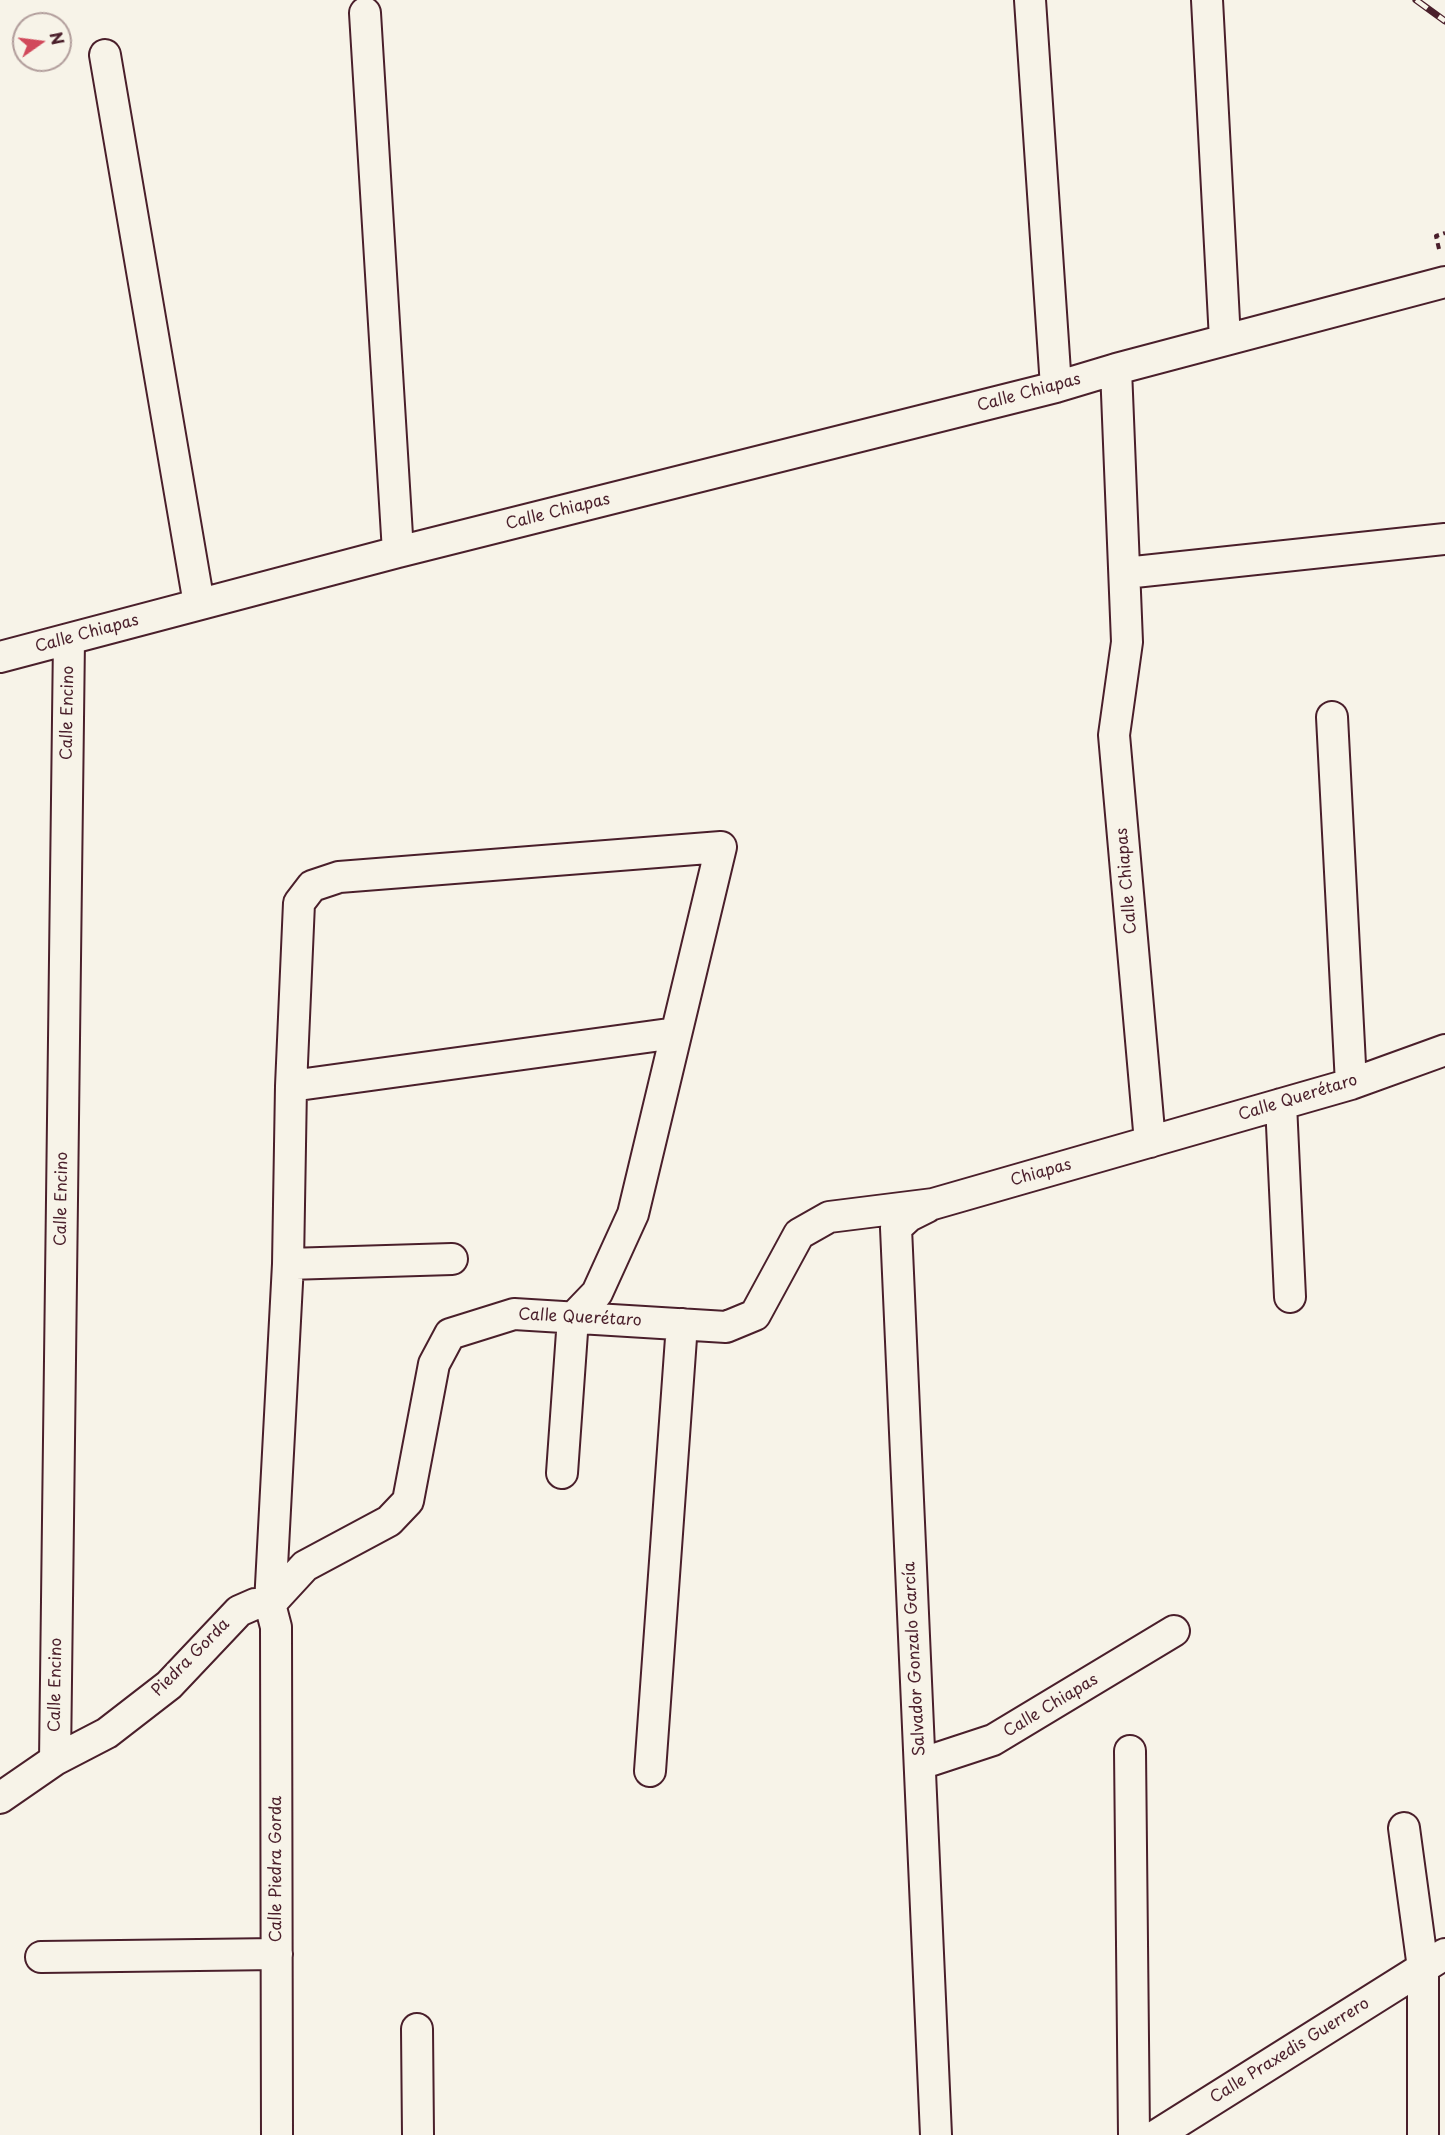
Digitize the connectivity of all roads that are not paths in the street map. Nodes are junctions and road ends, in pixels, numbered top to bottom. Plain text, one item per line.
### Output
1 (1030, 0) edge
2 (1207, 0) edge
3 (365, 13) dead end
4 (105, 55) dead end
5 (1445, 282) edge
6 (1225, 340) junction
7 (1116, 369) junction
8 (1056, 387) junction
9 (1445, 539) edge
10 (398, 552) junction
11 (1125, 573) junction
12 (199, 604) junction
13 (69, 639) junction
14 (0, 657) edge
15 (1332, 717) dead end
16 (676, 1033) junction
17 (1445, 1050) edge
18 (1351, 1084) junction
19 (291, 1086) junction
20 (1281, 1104) junction
21 (1150, 1142) junction
22 (933, 1204) junction
23 (452, 1259) dead end
24 (288, 1264) junction
25 (1290, 1297) dead end
26 (573, 1318) junction
27 (682, 1324) junction
28 (562, 1473) dead end
29 (270, 1604) junction
30 (1174, 1631) dead end
31 (1130, 1751) dead end
32 (55, 1760) junction
33 (920, 1764) junction
34 (650, 1771) dead end
35 (0, 1798) edge
36 (1404, 1828) dead end
37 (277, 1954) junction
38 (41, 1957) dead end
39 (1434, 1961) edge
40 (417, 2029) dead end
41 (277, 2135) edge
42 (418, 2135) edge
43 (936, 2135) edge
44 (1134, 2135) edge
45 (1157, 2135) edge
46 (1423, 2135) edge

1 - 8 street
2 - 6 street
3 - 10 street
4 - 12 street
5 - 6 street, Calle Chiapas
6 - 7 street, Calle Chiapas
7 - 8 street, Calle Chiapas
7 - 11 street, Calle Chiapas
8 - 10 street, Calle Chiapas
9 - 11 street
10 - 12 street, Calle Chiapas
11 - 21 street, Calle Chiapas
12 - 13 street, Calle Chiapas
13 - 14 street, Calle Chiapas
13 - 32 street, Calle Encino
15 - 18 street
16 - 19 street
16 - 19 street, Calle Piedra Gorda
16 - 26 street
17 - 18 street, Calle Querétaro
18 - 20 street, Calle Querétaro
19 - 24 street, Calle Piedra Gorda
20 - 21 street, Calle Querétaro
20 - 25 street
21 - 22 street, Chiapas
22 - 27 street, Calle Querétaro
22 - 33 street, Salvador Gonzalo García
23 - 24 street
24 - 29 street, Calle Piedra Gorda
26 - 27 street, Calle Querétaro
26 - 28 street
26 - 29 street, Calle Querétaro
27 - 34 street
29 - 32 street, Piedra Gorda
29 - 37 street, Calle Piedra Gorda
30 - 33 street, Calle Chiapas
31 - 44 street
32 - 35 street
33 - 43 street, Salvador Gonzalo García
36 - 39 street
37 - 38 street
37 - 41 street, Calle Piedra Gorda
39 - 45 street, Calle Praxedis Guerrero
39 - 46 street
40 - 42 street

